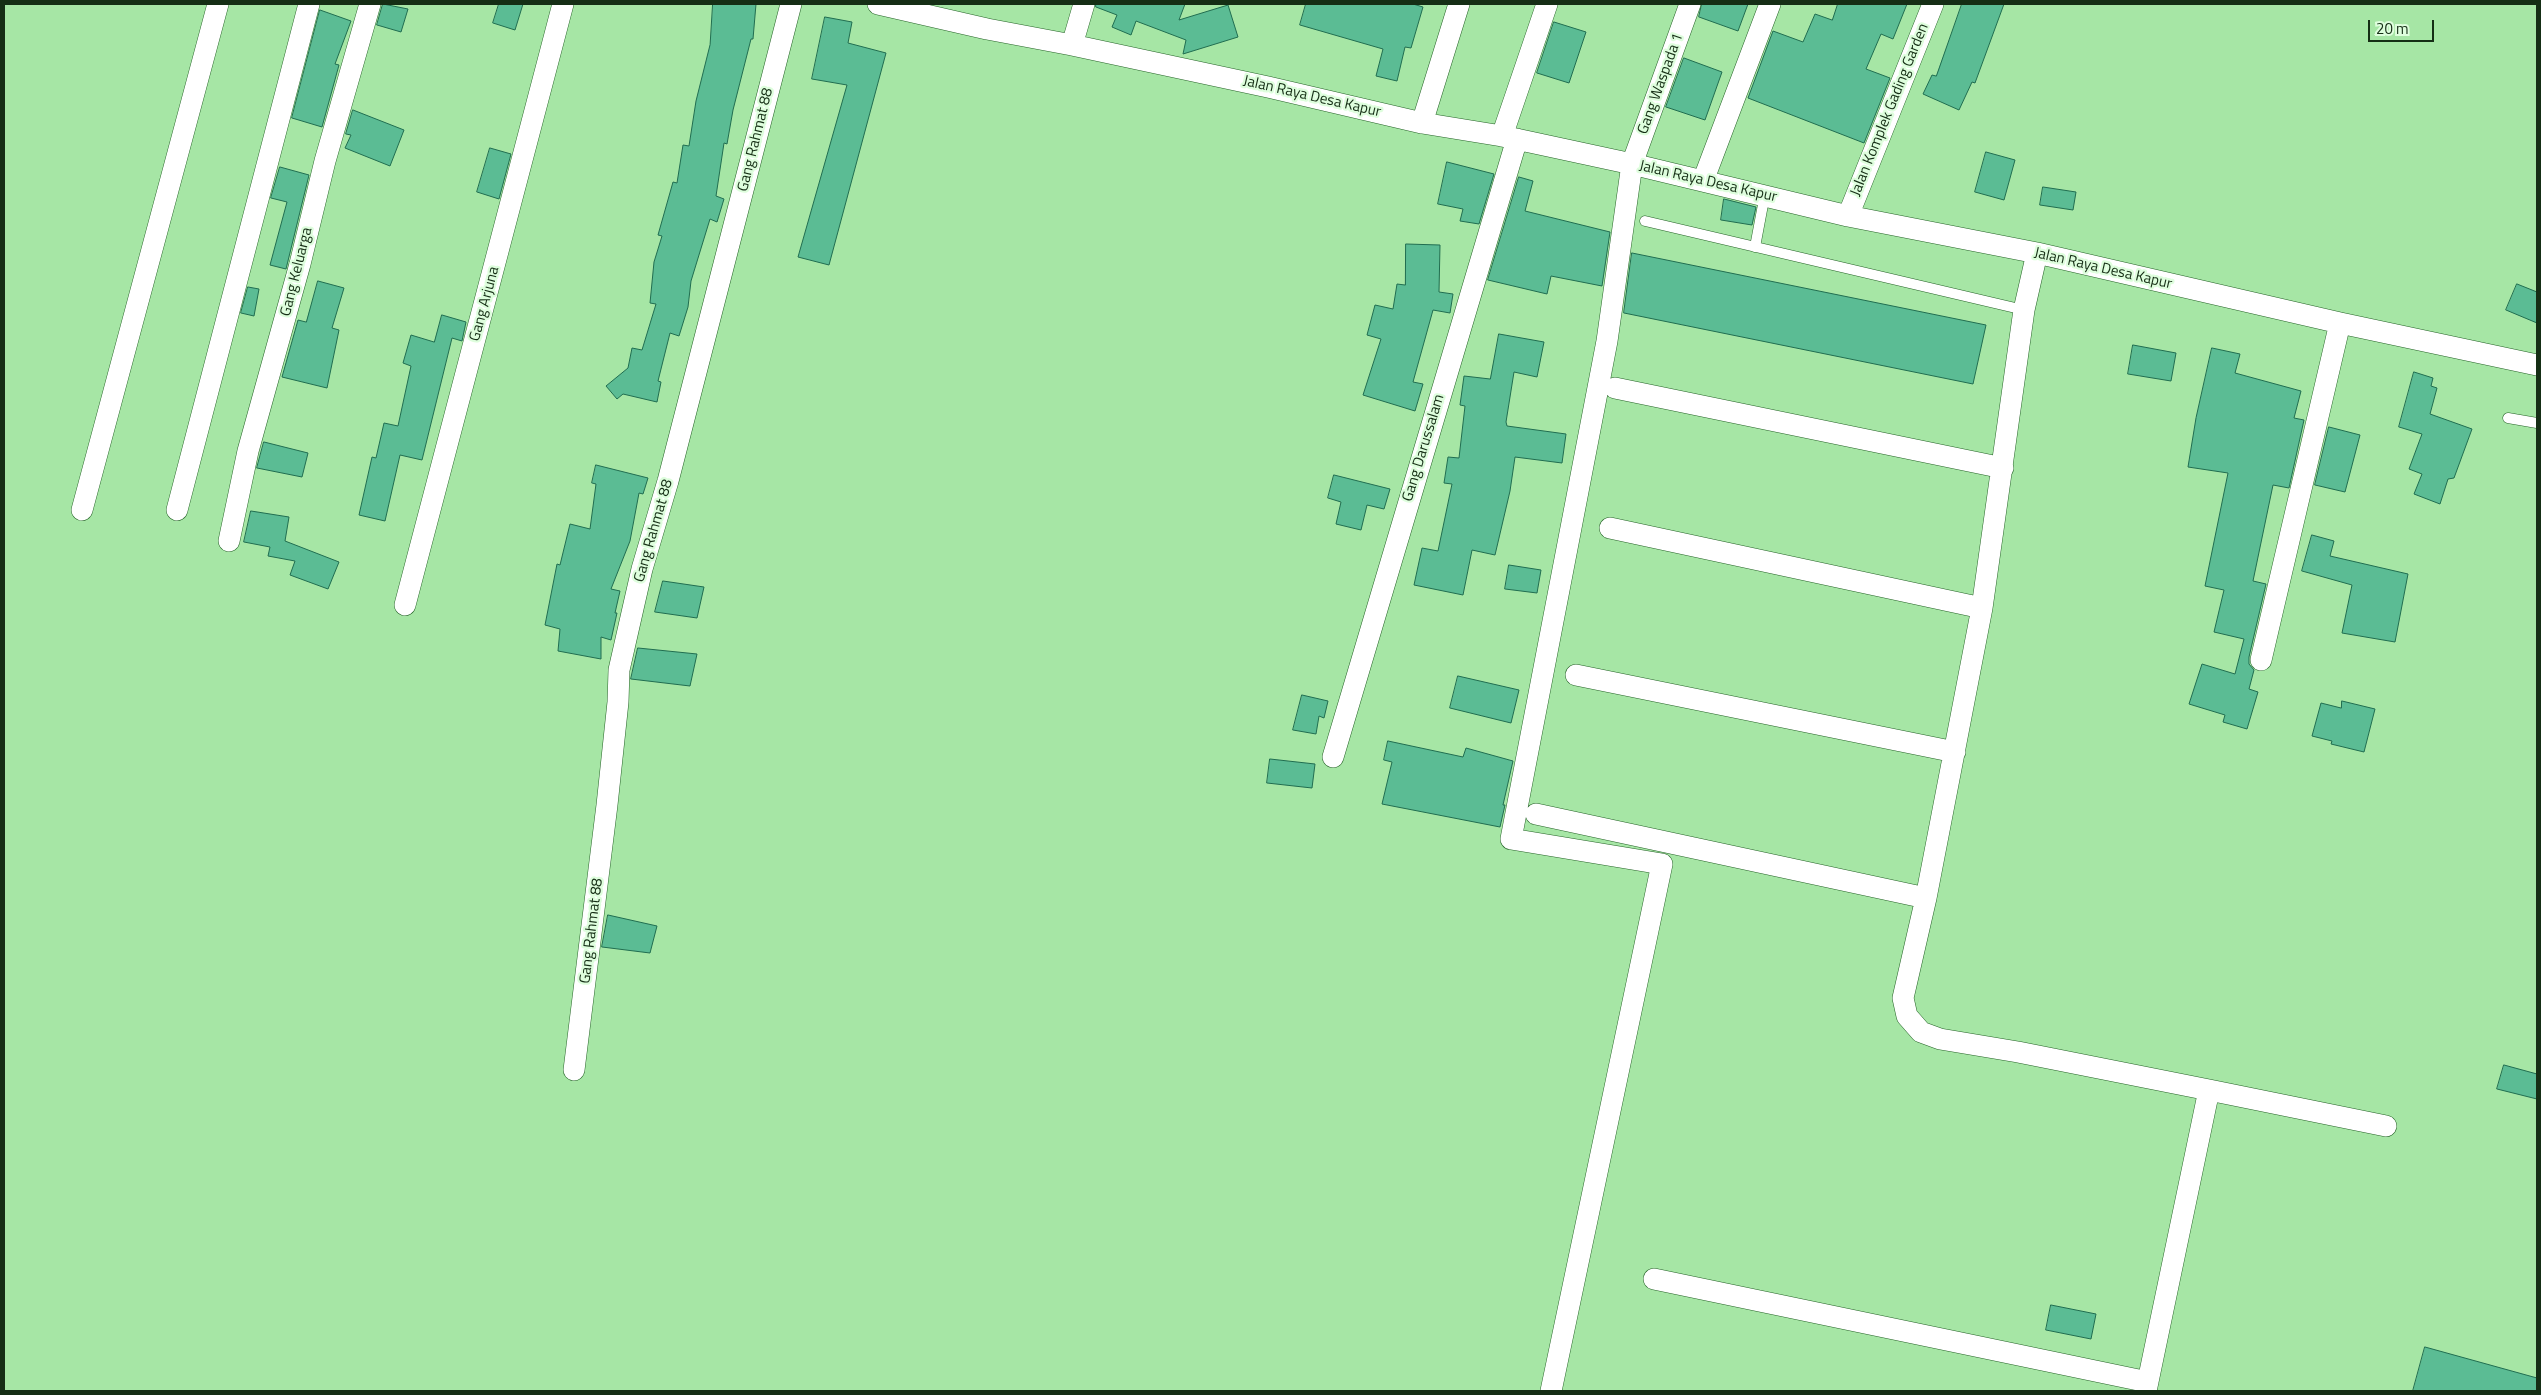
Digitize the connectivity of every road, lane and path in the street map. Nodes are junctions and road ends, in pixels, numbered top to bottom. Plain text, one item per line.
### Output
1 (218, 4) edge
2 (309, 4) edge
3 (370, 4) edge
4 (564, 4) edge
5 (791, 4) edge
6 (878, 4) edge
7 (1084, 4) edge
8 (1459, 4) edge
9 (1547, 4) edge
10 (1690, 4) edge
11 (1770, 4) edge
12 (1933, 4) edge
13 (902, 7) edge
14 (1072, 45) junction
15 (1422, 123) junction
16 (1509, 138) junction
17 (1632, 164) junction
18 (1703, 182) junction
19 (1765, 194) junction
20 (1848, 216) junction
21 (1645, 221) dead end
22 (1755, 248) junction
23 (2037, 253) junction
24 (2024, 310) junction
25 (2340, 323) junction
26 (2537, 365) edge
27 (1614, 388) dead end
28 (2508, 418) dead end
29 (2537, 423) edge
30 (2003, 468) junction
31 (82, 510) dead end
32 (176, 510) dead end
33 (1610, 528) dead end
34 (229, 541) dead end
35 (405, 604) dead end
36 (1982, 608) junction
37 (2261, 660) dead end
38 (1576, 674) dead end
39 (1955, 752) junction
40 (1333, 757) dead end
41 (1536, 814) dead end
42 (1926, 898) junction
43 (574, 1070) dead end
44 (2209, 1090) junction
45 (2386, 1126) dead end
46 (1654, 1280) dead end
47 (2147, 1387) edge
48 (1551, 1391) edge

1 - 31 street
2 - 32 street
3 - 34 street, Gang Keluarga
4 - 35 street, Gang Arjuna
5 - 43 street, Gang Rahmat 88
6 - 13 street, Jalan Raya Desa Kapur
7 - 14 street
8 - 15 street
9 - 16 street, Gang Darussalam
10 - 17 street, Gang Waspada 1
11 - 18 street
12 - 20 street, Jalan Komplek Gading Garden
13 - 14 street, Jalan Raya Desa Kapur
14 - 15 street, Jalan Raya Desa Kapur
15 - 16 street, Jalan Raya Desa Kapur
16 - 17 street, Jalan Raya Desa Kapur
16 - 40 street, Gang Darussalam
17 - 18 street, Jalan Raya Desa Kapur
17 - 48 street, Gang Waspada 1
18 - 19 street, Jalan Raya Desa Kapur
19 - 20 street, Jalan Raya Desa Kapur
19 - 22 lane
20 - 23 street, Jalan Raya Desa Kapur
21 - 22 lane
22 - 24 lane
23 - 24 street
23 - 25 street, Jalan Raya Desa Kapur
24 - 30 street
25 - 26 street, Jalan Raya Desa Kapur
25 - 37 street
27 - 30 street
28 - 29 lane
30 - 36 street
33 - 36 street
36 - 39 street
38 - 39 street
39 - 42 street
41 - 42 street
42 - 44 street
44 - 45 street
44 - 47 street
46 - 47 street

